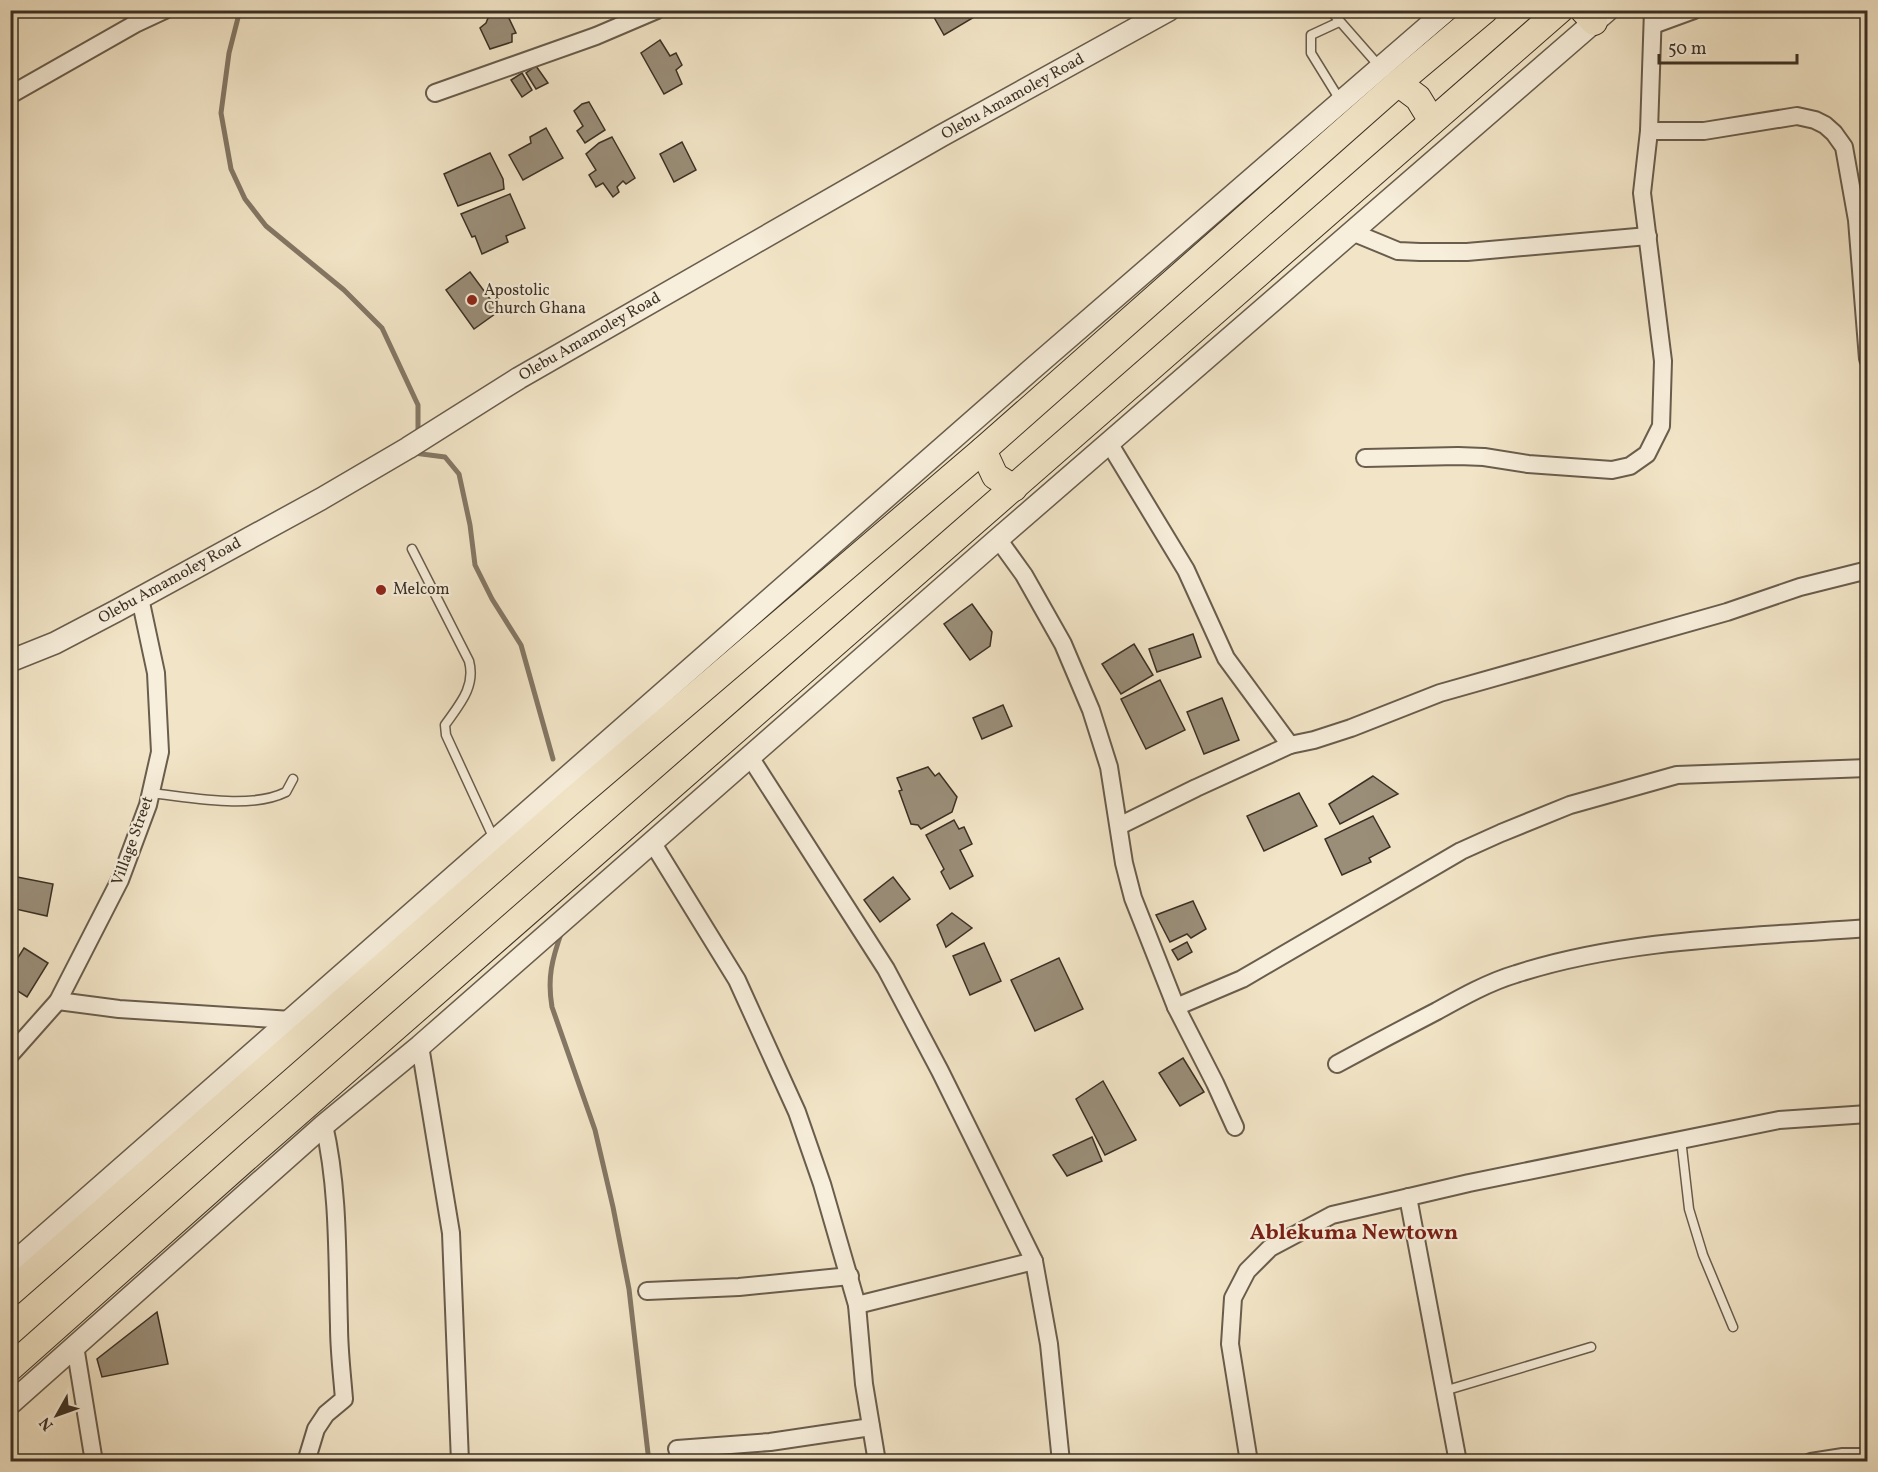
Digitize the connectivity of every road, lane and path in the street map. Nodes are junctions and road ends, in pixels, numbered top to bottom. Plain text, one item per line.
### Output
1 (165, 10) edge
2 (657, 10) edge
3 (1169, 10) edge
4 (1330, 10) edge
5 (1447, 10) edge
6 (1485, 10) edge
7 (1560, 10) edge
8 (1694, 10) edge
9 (1595, 14) edge
10 (1653, 18) edge
11 (1339, 22) junction
12 (1390, 75) junction
13 (435, 93) dead end
14 (10, 95) edge
15 (1341, 102) junction
16 (1432, 122) junction
17 (1649, 131) junction
18 (1352, 232) junction
19 (1648, 236) junction
20 (1868, 359) edge
21 (1109, 443) junction
22 (983, 450) junction
23 (1365, 458) dead end
24 (1014, 488) junction
25 (998, 539) junction
26 (412, 549) dead end
27 (1868, 570) edge
28 (140, 598) junction
29 (10, 661) edge
30 (1290, 745) junction
31 (750, 758) junction
32 (1868, 768) edge
33 (293, 779) dead end
34 (150, 793) junction
35 (1119, 826) junction
36 (495, 840) junction
37 (652, 842) junction
38 (1868, 928) edge
39 (58, 1001) junction
40 (1176, 1007) junction
41 (291, 1020) junction
42 (420, 1046) junction
43 (10, 1055) edge
44 (1337, 1064) dead end
45 (1868, 1114) edge
46 (324, 1125) junction
47 (1235, 1127) dead end
48 (1681, 1139) junction
49 (1408, 1197) junction
50 (1034, 1261) junction
51 (10, 1266) edge
52 (850, 1276) junction
53 (647, 1291) dead end
54 (10, 1293) edge
55 (857, 1305) junction
56 (1733, 1327) dead end
57 (75, 1346) junction
58 (1591, 1347) dead end
59 (10, 1368) edge
60 (1444, 1391) junction
61 (10, 1404) edge
62 (871, 1427) junction
63 (677, 1449) dead end
64 (1868, 1457) edge
65 (1843, 1459) edge
66 (94, 1461) edge
67 (306, 1461) edge
68 (460, 1461) edge
69 (877, 1461) edge
70 (1061, 1461) edge
71 (1249, 1461) edge
72 (1458, 1461) edge
73 (1811, 1461) edge

1 - 14 street
2 - 13 street
3 - 28 street, Olebu Amamoley Road
4 - 11 lane
5 - 12 street
6 - 12 main road
7 - 16 main road
8 - 10 street
9 - 18 street
10 - 17 street
11 - 12 lane
11 - 15 lane
12 - 15 street
12 - 16 main road
12 - 22 main road
15 - 36 street
16 - 24 main road
17 - 19 street
17 - 20 street
18 - 19 street
18 - 21 street
19 - 23 street
21 - 25 street
21 - 30 street
22 - 24 main road
22 - 54 main road
24 - 59 main road
25 - 31 street
25 - 35 street
26 - 36 lane
27 - 30 street
28 - 29 street, Olebu Amamoley Road
28 - 34 street, Village Street
30 - 35 street
31 - 37 street
31 - 50 street
32 - 40 street
33 - 34 lane
34 - 39 street, Village Street
35 - 40 street
36 - 41 street
37 - 42 street
37 - 52 street
38 - 44 street
39 - 41 street
39 - 43 street, Village Street
40 - 47 street
41 - 51 street
42 - 46 street
42 - 68 street
45 - 48 street
46 - 57 street
46 - 67 street
48 - 49 street
48 - 56 lane
49 - 60 street
49 - 71 street
50 - 55 street
50 - 70 street
52 - 53 street
52 - 55 street
55 - 62 street
57 - 61 street
57 - 66 street
58 - 60 lane
60 - 72 street
62 - 63 street
62 - 69 street
64 - 65 street
65 - 73 street

